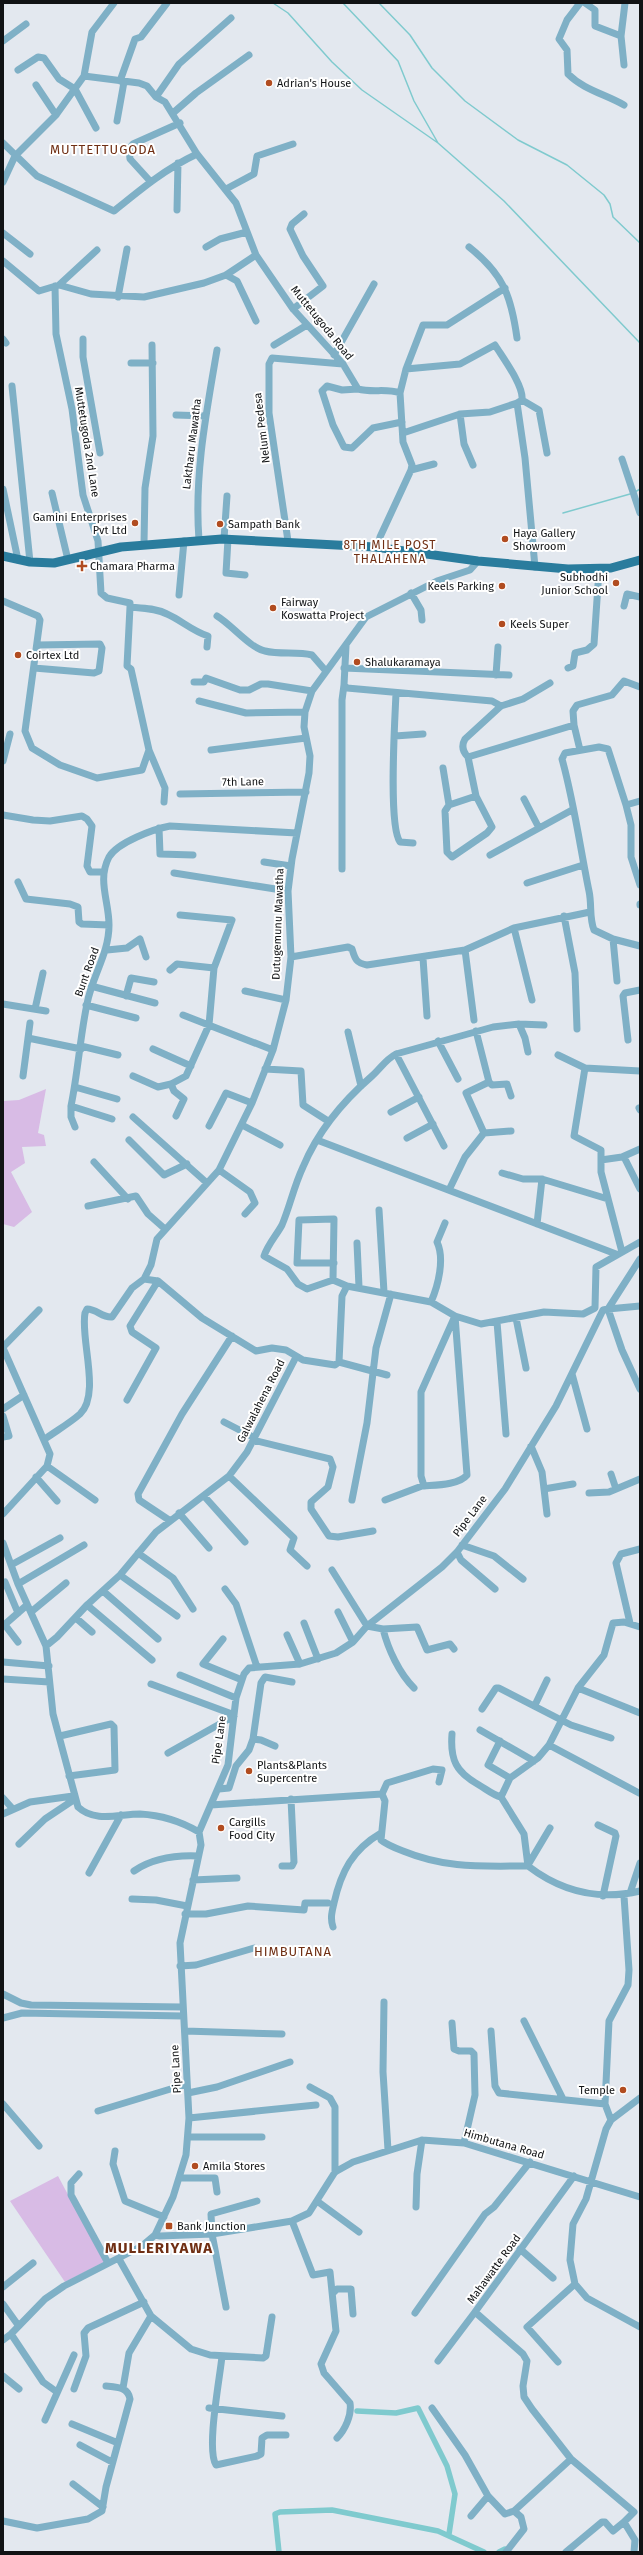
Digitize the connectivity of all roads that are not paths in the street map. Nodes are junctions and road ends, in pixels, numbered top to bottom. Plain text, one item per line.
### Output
1 (114, 3) edge
2 (167, 3) edge
3 (580, 3) edge
4 (585, 3) edge
5 (625, 3) edge
6 (232, 18) dead end
7 (26, 24) dead end
8 (621, 36) junction
9 (3, 41) edge
10 (249, 55) dead end
11 (624, 65) dead end
12 (18, 70) dead end
13 (84, 76) junction
14 (122, 82) junction
15 (36, 85) dead end
16 (75, 89) junction
17 (156, 97) junction
18 (624, 105) dead end
19 (173, 113) junction
20 (56, 115) junction
21 (117, 121) dead end
22 (180, 123) junction
23 (96, 128) dead end
24 (3, 143) edge
25 (293, 144) dead end
26 (197, 154) junction
27 (15, 156) junction
28 (178, 163) junction
29 (150, 181) junction
30 (3, 182) edge
31 (226, 189) junction
32 (177, 210) dead end
33 (304, 214) dead end
34 (247, 232) junction
35 (3, 233) edge
36 (469, 246) dead end
37 (206, 247) dead end
38 (126, 249) dead end
39 (97, 250) dead end
40 (30, 254) dead end
41 (256, 254) junction
42 (3, 261) edge
43 (226, 275) junction
44 (374, 284) dead end
45 (57, 285) junction
46 (505, 288) junction
47 (118, 297) junction
48 (293, 309) junction
49 (256, 321) dead end
50 (307, 325) junction
51 (517, 338) dead end
52 (83, 339) dead end
53 (152, 345) dead end
54 (274, 345) dead end
55 (217, 350) dead end
56 (334, 355) junction
57 (131, 363) dead end
58 (154, 363) junction
59 (343, 364) junction
60 (406, 369) junction
61 (12, 386) dead end
62 (358, 389) junction
63 (400, 393) junction
64 (520, 402) junction
65 (460, 414) junction
66 (176, 415) dead end
67 (206, 416) junction
68 (402, 422) junction
69 (403, 433) junction
70 (100, 453) dead end
71 (547, 453) dead end
72 (622, 459) dead end
73 (434, 464) dead end
74 (473, 465) dead end
75 (411, 470) junction
76 (3, 489) edge
77 (52, 493) dead end
78 (227, 496) dead end
79 (640, 513) edge
80 (226, 539) junction
81 (199, 540) junction
82 (184, 541) junction
83 (288, 541) junction
84 (144, 544) junction
85 (378, 547) junction
86 (100, 553) junction
87 (3, 556) edge
88 (18, 560) junction
89 (68, 560) junction
90 (640, 560) edge
91 (478, 561) junction
92 (30, 562) junction
93 (535, 567) junction
94 (599, 570) junction
95 (245, 575) dead end
96 (411, 593) junction
97 (179, 595) dead end
98 (640, 597) edge
99 (3, 601) edge
100 (624, 606) dead end
101 (130, 607) junction
102 (217, 616) dead end
103 (422, 620) dead end
104 (37, 645) junction
105 (346, 646) junction
106 (207, 647) dead end
107 (498, 647) dead end
108 (34, 668) junction
109 (344, 668) junction
110 (568, 668) dead end
111 (325, 670) junction
112 (496, 675) junction
113 (509, 675) dead end
114 (194, 682) dead end
115 (550, 682) dead end
116 (344, 685) junction
117 (640, 685) edge
118 (312, 691) junction
119 (396, 693) junction
120 (199, 701) dead end
121 (501, 706) junction
122 (304, 712) junction
123 (574, 725) junction
124 (10, 734) dead end
125 (424, 734) dead end
126 (395, 736) junction
127 (306, 738) junction
128 (149, 750) junction
129 (210, 750) dead end
130 (580, 750) junction
131 (468, 757) junction
132 (3, 761) edge
133 (443, 768) dead end
134 (306, 792) junction
135 (180, 794) dead end
136 (476, 796) junction
137 (524, 799) dead end
138 (640, 801) edge
139 (164, 802) dead end
140 (626, 805) junction
141 (449, 806) junction
142 (572, 810) junction
143 (3, 815) edge
144 (159, 828) junction
145 (539, 828) junction
146 (297, 833) junction
147 (413, 843) dead end
148 (193, 855) dead end
149 (490, 855) dead end
150 (264, 862) dead end
151 (583, 864) junction
152 (291, 866) junction
153 (342, 869) dead end
154 (102, 872) junction
155 (174, 873) dead end
156 (18, 882) dead end
157 (527, 884) dead end
158 (640, 885) edge
159 (288, 891) junction
160 (590, 912) junction
161 (180, 915) dead end
162 (564, 916) junction
163 (109, 925) junction
164 (514, 928) junction
165 (613, 939) junction
166 (640, 946) edge
167 (107, 950) junction
168 (464, 950) junction
169 (146, 957) dead end
170 (291, 957) junction
171 (423, 958) junction
172 (214, 968) junction
173 (170, 970) dead end
174 (43, 973) dead end
175 (617, 981) dead end
176 (154, 982) dead end
177 (91, 986) junction
178 (640, 990) edge
179 (245, 991) dead end
180 (126, 996) junction
181 (286, 1000) junction
182 (532, 1000) dead end
183 (156, 1003) dead end
184 (3, 1004) edge
185 (86, 1005) junction
186 (35, 1009) junction
187 (46, 1011) dead end
188 (183, 1015) dead end
189 (426, 1016) dead end
190 (136, 1018) dead end
191 (474, 1020) dead end
192 (30, 1023) dead end
193 (519, 1024) junction
194 (209, 1025) junction
195 (544, 1026) dead end
196 (577, 1029) dead end
197 (476, 1031) junction
198 (348, 1032) dead end
199 (28, 1038) junction
200 (628, 1040) dead end
201 (438, 1041) junction
202 (81, 1047) junction
203 (153, 1049) dead end
204 (273, 1050) junction
205 (528, 1052) dead end
206 (396, 1054) junction
207 (558, 1054) dead end
208 (118, 1055) dead end
209 (192, 1066) junction
210 (585, 1068) junction
211 (264, 1069) junction
212 (640, 1071) edge
213 (23, 1076) dead end
214 (133, 1076) dead end
215 (458, 1079) dead end
216 (489, 1082) junction
217 (171, 1084) junction
218 (361, 1086) junction
219 (75, 1087) junction
220 (511, 1096) dead end
221 (419, 1097) junction
222 (117, 1099) dead end
223 (252, 1103) junction
224 (71, 1106) junction
225 (391, 1112) dead end
226 (176, 1116) dead end
227 (133, 1117) dead end
228 (112, 1119) dead end
229 (328, 1121) junction
230 (433, 1124) junction
231 (242, 1125) junction
232 (210, 1126) dead end
233 (75, 1127) dead end
234 (511, 1132) dead end
235 (484, 1133) junction
236 (407, 1138) dead end
237 (128, 1140) dead end
238 (317, 1140) junction
239 (280, 1145) dead end
240 (444, 1146) dead end
241 (640, 1149) edge
242 (624, 1157) junction
243 (601, 1160) junction
244 (94, 1162) dead end
245 (187, 1164) junction
246 (219, 1170) junction
247 (502, 1173) dead end
248 (542, 1179) junction
249 (207, 1183) junction
250 (449, 1190) junction
251 (640, 1190) edge
252 (128, 1199) junction
253 (608, 1199) junction
254 (88, 1206) dead end
255 (379, 1210) dead end
256 (244, 1214) dead end
257 (445, 1223) dead end
258 (537, 1224) junction
259 (165, 1229) junction
260 (640, 1242) edge
261 (357, 1243) dead end
262 (619, 1253) junction
263 (640, 1259) edge
264 (334, 1263) junction
265 (144, 1279) junction
266 (333, 1280) junction
267 (158, 1281) junction
268 (347, 1286) junction
269 (359, 1287) junction
270 (384, 1292) junction
271 (391, 1294) junction
272 (431, 1302) junction
273 (640, 1306) edge
274 (595, 1308) junction
275 (606, 1309) junction
276 (39, 1310) dead end
277 (455, 1316) junction
278 (516, 1318) junction
279 (497, 1322) junction
280 (232, 1336) junction
281 (3, 1348) edge
282 (296, 1357) junction
283 (338, 1362) junction
284 (7, 1365) edge
285 (526, 1368) dead end
286 (374, 1370) junction
287 (572, 1374) junction
288 (387, 1375) dead end
289 (640, 1389) edge
290 (24, 1395) junction
291 (127, 1400) dead end
292 (3, 1409) edge
293 (3, 1416) edge
294 (224, 1422) dead end
295 (586, 1429) dead end
296 (506, 1434) dead end
297 (3, 1437) edge
298 (253, 1438) junction
299 (45, 1439) junction
300 (531, 1446) junction
301 (47, 1466) junction
302 (611, 1474) dead end
303 (229, 1476) junction
304 (36, 1477) junction
305 (640, 1479) edge
306 (573, 1484) dead end
307 (422, 1486) junction
308 (616, 1489) junction
309 (544, 1490) junction
310 (589, 1493) dead end
311 (204, 1496) junction
312 (96, 1500) dead end
313 (352, 1500) dead end
314 (385, 1500) dead end
315 (57, 1501) dead end
316 (3, 1512) edge
317 (179, 1513) junction
318 (547, 1514) dead end
319 (169, 1520) junction
320 (373, 1531) dead end
321 (60, 1538) dead end
322 (245, 1542) dead end
323 (3, 1543) edge
324 (84, 1545) dead end
325 (462, 1545) junction
326 (209, 1548) dead end
327 (640, 1549) edge
328 (457, 1552) junction
329 (138, 1553) junction
330 (11, 1565) junction
331 (307, 1566) dead end
332 (332, 1570) dead end
333 (14, 1574) junction
334 (120, 1575) junction
335 (524, 1578) dead end
336 (4, 1582) edge
337 (66, 1583) dead end
338 (18, 1584) junction
339 (225, 1589) dead end
340 (495, 1589) dead end
341 (103, 1591) junction
342 (27, 1605) junction
343 (87, 1605) junction
344 (193, 1609) dead end
345 (18, 1612) junction
346 (31, 1612) junction
347 (338, 1612) dead end
348 (177, 1616) dead end
349 (76, 1618) junction
350 (304, 1623) dead end
351 (630, 1624) junction
352 (3, 1626) edge
353 (367, 1626) junction
354 (640, 1628) edge
355 (383, 1629) junction
356 (92, 1632) dead end
357 (288, 1636) dead end
358 (158, 1639) dead end
359 (223, 1639) dead end
360 (18, 1642) dead end
361 (353, 1642) junction
362 (46, 1646) junction
363 (454, 1649) dead end
364 (318, 1659) junction
365 (152, 1660) dead end
366 (3, 1662) edge
367 (300, 1664) junction
368 (49, 1666) junction
369 (257, 1667) junction
370 (180, 1675) dead end
371 (3, 1679) edge
372 (242, 1680) junction
373 (547, 1680) dead end
374 (49, 1682) junction
375 (292, 1682) dead end
376 (151, 1684) dead end
377 (414, 1688) dead end
378 (578, 1688) junction
379 (236, 1698) junction
380 (535, 1705) junction
381 (482, 1709) dead end
382 (640, 1713) edge
383 (234, 1716) junction
384 (561, 1719) junction
385 (480, 1730) dead end
386 (452, 1734) dead end
387 (60, 1736) junction
388 (611, 1738) dead end
389 (253, 1739) junction
390 (500, 1741) junction
391 (548, 1745) junction
392 (275, 1746) dead end
393 (168, 1753) dead end
394 (534, 1761) junction
395 (69, 1776) junction
396 (510, 1778) junction
397 (439, 1782) dead end
398 (219, 1789) junction
399 (382, 1794) junction
400 (639, 1794) dead end
401 (74, 1797) junction
402 (501, 1797) junction
403 (3, 1798) edge
404 (291, 1799) junction
405 (211, 1805) junction
406 (12, 1808) junction
407 (3, 1814) edge
408 (121, 1816) junction
409 (598, 1825) dead end
410 (550, 1828) dead end
411 (199, 1832) junction
412 (381, 1833) junction
413 (19, 1844) dead end
414 (198, 1856) junction
415 (640, 1863) edge
416 (282, 1866) dead end
417 (528, 1866) junction
418 (134, 1871) dead end
419 (89, 1873) dead end
420 (237, 1878) dead end
421 (193, 1880) junction
422 (640, 1891) edge
423 (627, 1894) junction
424 (604, 1896) junction
425 (132, 1899) dead end
426 (328, 1903) dead end
427 (187, 1906) junction
428 (185, 1914) junction
429 (333, 1927) dead end
430 (254, 1948) dead end
431 (180, 1966) junction
432 (3, 1994) edge
433 (384, 2002) dead end
434 (182, 2007) junction
435 (183, 2016) junction
436 (3, 2018) edge
437 (524, 2021) dead end
438 (452, 2023) dead end
439 (185, 2031) junction
440 (490, 2032) dead end
441 (282, 2034) dead end
442 (290, 2062) dead end
443 (187, 2084) junction
444 (310, 2087) dead end
445 (188, 2093) junction
446 (640, 2098) edge
447 (563, 2099) junction
448 (3, 2104) edge
449 (605, 2104) junction
450 (316, 2105) dead end
451 (98, 2111) dead end
452 (189, 2118) junction
453 (611, 2120) junction
454 (188, 2136) junction
455 (262, 2137) dead end
456 (422, 2140) junction
457 (464, 2143) junction
458 (38, 2146) dead end
459 (388, 2150) junction
460 (115, 2151) dead end
461 (530, 2162) junction
462 (336, 2172) junction
463 (79, 2174) dead end
464 (574, 2176) junction
465 (180, 2178) junction
466 (592, 2180) junction
467 (217, 2192) dead end
468 (640, 2197) edge
469 (257, 2201) dead end
470 (317, 2201) junction
471 (416, 2207) dead end
472 (164, 2217) junction
473 (292, 2221) junction
474 (359, 2232) dead end
475 (212, 2234) junction
476 (155, 2235) junction
477 (520, 2249) junction
478 (119, 2259) junction
479 (33, 2263) dead end
480 (108, 2263) junction
481 (552, 2278) dead end
482 (575, 2284) junction
483 (3, 2287) edge
484 (334, 2292) junction
485 (144, 2302) junction
486 (3, 2304) edge
487 (226, 2307) dead end
488 (475, 2312) junction
489 (415, 2313) dead end
490 (353, 2314) dead end
491 (151, 2316) junction
492 (272, 2317) dead end
493 (18, 2325) junction
494 (640, 2327) edge
495 (12, 2334) junction
496 (3, 2340) edge
497 (74, 2355) dead end
498 (222, 2356) junction
499 (438, 2361) dead end
500 (558, 2362) dead end
501 (3, 2376) edge
502 (106, 2386) dead end
503 (123, 2388) junction
504 (19, 2389) dead end
505 (74, 2389) dead end
506 (57, 2392) junction
507 (209, 2408) dead end
508 (432, 2408) dead end
509 (216, 2410) junction
510 (282, 2416) dead end
511 (45, 2420) dead end
512 (72, 2424) dead end
513 (286, 2435) dead end
514 (337, 2438) dead end
515 (118, 2443) junction
516 (80, 2445) dead end
517 (571, 2459) junction
518 (112, 2462) junction
519 (73, 2484) dead end
520 (488, 2496) junction
521 (103, 2507) junction
522 (514, 2511) junction
523 (471, 2516) dead end
524 (3, 2521) edge
525 (624, 2522) junction
526 (506, 2552) edge
527 (566, 2552) edge
528 (634, 2552) edge

1 - 13 street
2 - 14 street
3 - 18 street
4 - 8 street
5 - 8 street
6 - 17 street
7 - 9 street
8 - 11 street
10 - 19 street
12 - 16 street
13 - 14 street, Muttetugoda Road
13 - 16 street
14 - 17 street, Muttetugoda Road
14 - 21 street
15 - 20 street
16 - 20 street
16 - 23 street
17 - 19 street, Muttetugoda Road
19 - 22 street, Muttetugoda Road
20 - 27 street
22 - 26 street, Muttetugoda Road
22 - 29 street
24 - 27 street
25 - 31 street
26 - 28 street
26 - 31 street, Muttetugoda Road
27 - 29 street
27 - 30 street
28 - 29 street
28 - 32 street
31 - 34 street, Muttetugoda Road
33 - 48 street
34 - 37 street
34 - 41 street, Muttetugoda Road
35 - 40 street
36 - 46 street
38 - 47 street
39 - 45 street
41 - 43 street
41 - 48 street, Muttetugoda Road
42 - 45 street
43 - 47 street
43 - 49 street
44 - 56 street
45 - 47 street
45 - 86 street, Muttetugoda 2nd Lane
46 - 51 street
46 - 60 street
48 - 50 street, Muttetugoda Road
50 - 54 street
50 - 56 street, Muttetugoda Road
52 - 70 street
53 - 58 street
55 - 67 street, Laktharu Mawatha
56 - 59 street, Muttetugoda Road
57 - 58 street
58 - 84 street
59 - 62 street, Muttetugoda Road
59 - 83 street, Nelum Pedesa
60 - 63 street
60 - 64 street
61 - 92 street
62 - 63 street
62 - 68 street
63 - 68 street
64 - 65 street
64 - 71 street
64 - 93 street
65 - 69 street
65 - 74 street
66 - 67 street
67 - 81 street, Laktharu Mawatha
68 - 69 street
69 - 75 street
72 - 79 street
73 - 75 street
75 - 85 street
76 - 88 street
77 - 89 street
78 - 80 street
80 - 81 main road
80 - 83 main road
80 - 95 street
81 - 82 main road
82 - 84 main road
82 - 97 street
83 - 85 main road
84 - 86 main road
85 - 91 main road
86 - 89 main road
86 - 101 street, Muttetugoda 2nd Lane
87 - 88 main road
88 - 92 main road
89 - 92 main road
90 - 94 main road
91 - 93 main road
91 - 96 street, Dutugemunu Mawatha
93 - 94 main road
94 - 110 street
96 - 103 street
96 - 105 street, Dutugemunu Mawatha
98 - 100 street
99 - 104 street
101 - 106 street
101 - 128 street
102 - 111 street
104 - 108 street
104 - 108 street
105 - 109 street
105 - 111 street, Dutugemunu Mawatha
107 - 112 street
108 - 128 street
109 - 112 street
109 - 116 street
111 - 118 street, Dutugemunu Mawatha
112 - 113 street
114 - 118 street
115 - 121 street
116 - 119 street
116 - 153 street
117 - 123 street
118 - 122 street, Dutugemunu Mawatha
119 - 121 street
119 - 126 street
120 - 122 street
121 - 131 street
122 - 127 street, Dutugemunu Mawatha
123 - 130 street
123 - 131 street
124 - 132 street
125 - 126 street
126 - 147 street
127 - 129 street
127 - 134 street, Dutugemunu Mawatha
128 - 139 street
130 - 140 street
130 - 142 street
131 - 136 street
133 - 141 street
134 - 135 street, 7th Lane
134 - 146 street, Dutugemunu Mawatha
136 - 141 street
136 - 141 street
137 - 145 street
138 - 140 street
140 - 158 street
142 - 145 street
142 - 151 street
143 - 154 street
144 - 146 street
144 - 148 street
144 - 154 street
145 - 149 street
146 - 152 street, Dutugemunu Mawatha
150 - 152 street
151 - 157 street
151 - 160 street
152 - 159 street, Dutugemunu Mawatha
154 - 163 street, Bunt Road
155 - 159 street
156 - 163 street
159 - 170 street, Dutugemunu Mawatha
160 - 162 street
160 - 165 street
161 - 172 street
162 - 164 street
162 - 196 street
163 - 167 street, Bunt Road
164 - 168 street
164 - 182 street
165 - 166 street
165 - 175 street
167 - 169 street
167 - 177 street, Bunt Road
168 - 171 street
168 - 191 street
170 - 171 street
170 - 181 street, Dutugemunu Mawatha
171 - 189 street
172 - 173 street
172 - 194 street
174 - 186 street
176 - 180 street
177 - 180 street
177 - 185 street, Bunt Road
178 - 200 street
179 - 181 street
180 - 183 street
181 - 204 street, Dutugemunu Mawatha
184 - 186 street
185 - 190 street
185 - 202 street, Bunt Road
186 - 187 street
188 - 194 street
192 - 199 street
193 - 195 street
193 - 197 street
193 - 205 street
194 - 204 street
194 - 209 street
197 - 201 street
197 - 216 street
198 - 218 street
199 - 202 street
199 - 213 street
201 - 206 street
201 - 215 street
202 - 208 street
202 - 219 street, Bunt Road
203 - 209 street
204 - 211 street, Dutugemunu Mawatha
206 - 218 street
206 - 221 street
207 - 210 street
209 - 217 street
210 - 212 street
210 - 243 street
211 - 223 street, Dutugemunu Mawatha
211 - 229 street
214 - 217 street
216 - 220 street
216 - 235 street
217 - 226 street
218 - 229 street
219 - 222 street
219 - 224 street, Bunt Road
221 - 225 street
221 - 230 street
223 - 231 street, Dutugemunu Mawatha
223 - 232 street
224 - 228 street
224 - 233 street, Bunt Road
227 - 245 street
229 - 238 street
230 - 236 street
230 - 240 street
231 - 239 street
231 - 246 street, Dutugemunu Mawatha
234 - 235 street
235 - 250 street
237 - 245 street
238 - 250 street
238 - 266 street
241 - 242 street
242 - 243 street
242 - 251 street
243 - 253 street
244 - 252 street
245 - 249 street
246 - 249 street, Dutugemunu Mawatha
246 - 256 street
247 - 248 street
248 - 253 street
248 - 258 street
249 - 259 street, Dutugemunu Mawatha
250 - 258 street
252 - 254 street
252 - 259 street
253 - 262 street
255 - 270 street
257 - 272 street
258 - 262 street
259 - 265 street, Dutugemunu Mawatha
260 - 262 street
261 - 269 street
262 - 274 street
263 - 275 street, Pipe Lane
264 - 264 street
264 - 266 street
265 - 267 street
265 - 299 street, Dutugemunu Mawatha
266 - 268 street
267 - 280 street
267 - 291 street
268 - 269 street
268 - 283 street
269 - 270 street
270 - 271 street
271 - 272 street
271 - 286 street
272 - 277 street
273 - 275 street
274 - 275 street
274 - 278 street
275 - 287 street, Pipe Lane
275 - 289 street
276 - 281 street
277 - 279 street
277 - 307 street
277 - 307 street
278 - 279 street
278 - 285 street
279 - 296 street
280 - 282 street
280 - 319 street
281 - 284 street
282 - 283 street, Galwalahena Road
282 - 298 street, Galwalahena Road
283 - 286 street, Galwalahena Road
284 - 290 street
286 - 288 street, Galwalahena Road
286 - 313 street
287 - 295 street
287 - 300 street, Pipe Lane
290 - 292 street
290 - 299 street
293 - 297 street
294 - 298 street
298 - 303 street, Galwalahena Road
298 - 320 street
299 - 301 street
300 - 309 street
300 - 325 street, Pipe Lane
301 - 304 street
301 - 312 street
302 - 308 street
303 - 311 street, Galwalahena Road
303 - 331 street
304 - 315 street
304 - 316 street
305 - 308 street
306 - 309 street
307 - 314 street
308 - 310 street
309 - 318 street
311 - 317 street, Galwalahena Road
311 - 322 street
317 - 319 street, Galwalahena Road
317 - 326 street
319 - 329 street, Galwalahena Road
321 - 330 street
323 - 330 street
324 - 338 street
325 - 328 street, Pipe Lane
325 - 335 street
327 - 351 street
328 - 340 street
328 - 353 street, Pipe Lane
329 - 334 street, Galwalahena Road
329 - 344 street
330 - 333 street
332 - 353 street
333 - 336 street
333 - 338 street
334 - 341 street, Galwalahena Road
334 - 348 street
336 - 345 street
337 - 346 street
338 - 342 street
339 - 369 street
341 - 343 street, Galwalahena Road
341 - 358 street
342 - 345 street
342 - 346 street
343 - 349 street, Galwalahena Road
343 - 365 street
345 - 352 street
346 - 362 street
347 - 361 street
349 - 356 street
349 - 362 street, Galwalahena Road
350 - 364 street
351 - 354 street
351 - 378 street
352 - 360 street
353 - 355 street
353 - 361 street, Pipe Lane
355 - 363 street
355 - 377 street
357 - 367 street
359 - 372 street
361 - 364 street, Pipe Lane
362 - 368 street
364 - 367 street, Pipe Lane
366 - 368 street
367 - 369 street, Pipe Lane
368 - 374 street
369 - 372 street, Pipe Lane
370 - 379 street
371 - 374 street
372 - 379 street, Pipe Lane
373 - 380 street
374 - 387 street
375 - 389 street
376 - 383 street
378 - 382 street
378 - 384 street
379 - 383 street, Pipe Lane
380 - 381 street
380 - 384 street
383 - 393 street
383 - 398 street, Pipe Lane
384 - 388 street
384 - 391 street
385 - 390 street
386 - 402 street
387 - 395 street
387 - 395 street
389 - 392 street
389 - 398 street
390 - 394 street
390 - 396 street
391 - 394 street
391 - 400 street
394 - 396 street
395 - 401 street
396 - 402 street
397 - 399 street
398 - 405 street, Pipe Lane
399 - 404 street
399 - 412 street
401 - 406 street
401 - 408 street
401 - 413 street
402 - 417 street
403 - 406 street
404 - 405 street
404 - 416 street
405 - 411 street, Pipe Lane
406 - 407 street
408 - 411 street
408 - 419 street
409 - 424 street
410 - 417 street
411 - 414 street, Pipe Lane
412 - 417 street
412 - 429 street
414 - 418 street
414 - 421 street, Pipe Lane
415 - 423 street
417 - 424 street
420 - 421 street
421 - 427 street, Pipe Lane
422 - 423 street
423 - 424 street
423 - 449 street
425 - 427 street
426 - 428 street
427 - 428 street, Pipe Lane
428 - 431 street, Pipe Lane
430 - 431 street
431 - 434 street, Pipe Lane
432 - 434 street
433 - 459 street
434 - 435 street, Pipe Lane
435 - 436 street
435 - 439 street, Pipe Lane
437 - 447 street
438 - 457 street
439 - 441 street
439 - 443 street, Pipe Lane
440 - 447 street
442 - 445 street
443 - 445 street, Pipe Lane
443 - 451 street
444 - 462 street
445 - 452 street, Pipe Lane
446 - 453 street
447 - 449 street
448 - 458 street
449 - 453 street
450 - 452 street
452 - 454 street, Pipe Lane
453 - 466 street
454 - 455 street
454 - 465 street, Pipe Lane
456 - 457 street, Himbutana Road
456 - 459 street, Himbutana Road
456 - 471 street
457 - 461 street, Himbutana Road
459 - 462 street, Himbutana Road
460 - 472 street
461 - 464 street, Himbutana Road
461 - 489 street
462 - 470 street, Himbutana Road
463 - 480 street
464 - 466 street, Himbutana Road
464 - 477 street, Mahawatte Road
465 - 467 street
465 - 472 street, Pipe Lane
466 - 468 street, Himbutana Road
466 - 482 street
469 - 475 street
470 - 473 street, Himbutana Road
470 - 474 street
472 - 476 street, Pipe Lane
473 - 475 street, Himbutana Road
473 - 484 street
475 - 476 street, Himbutana Road
475 - 487 street
476 - 478 street, Pipe Lane
477 - 481 street
477 - 488 street, Mahawatte Road
478 - 480 street, Pipe Lane
478 - 485 street
479 - 483 street
480 - 493 street, Pipe Lane
482 - 494 street
482 - 500 street
484 - 490 street
484 - 514 street
485 - 491 street
485 - 505 street
486 - 493 street
488 - 499 street
488 - 517 street, Mahawatte Road
491 - 498 street
491 - 503 street
492 - 498 street
493 - 495 street, Pipe Lane
495 - 496 street, Pipe Lane
495 - 506 street
497 - 506 street
498 - 509 street
501 - 504 street
502 - 503 street
503 - 515 street
506 - 511 street
507 - 509 street
508 - 520 street
509 - 510 street
509 - 513 street
512 - 515 street
515 - 518 street
516 - 518 street
517 - 522 street
517 - 525 street, Mahawatte Road
518 - 521 street
519 - 521 street
520 - 522 street
520 - 523 street
521 - 524 street
522 - 526 street
525 - 527 street
525 - 528 street

